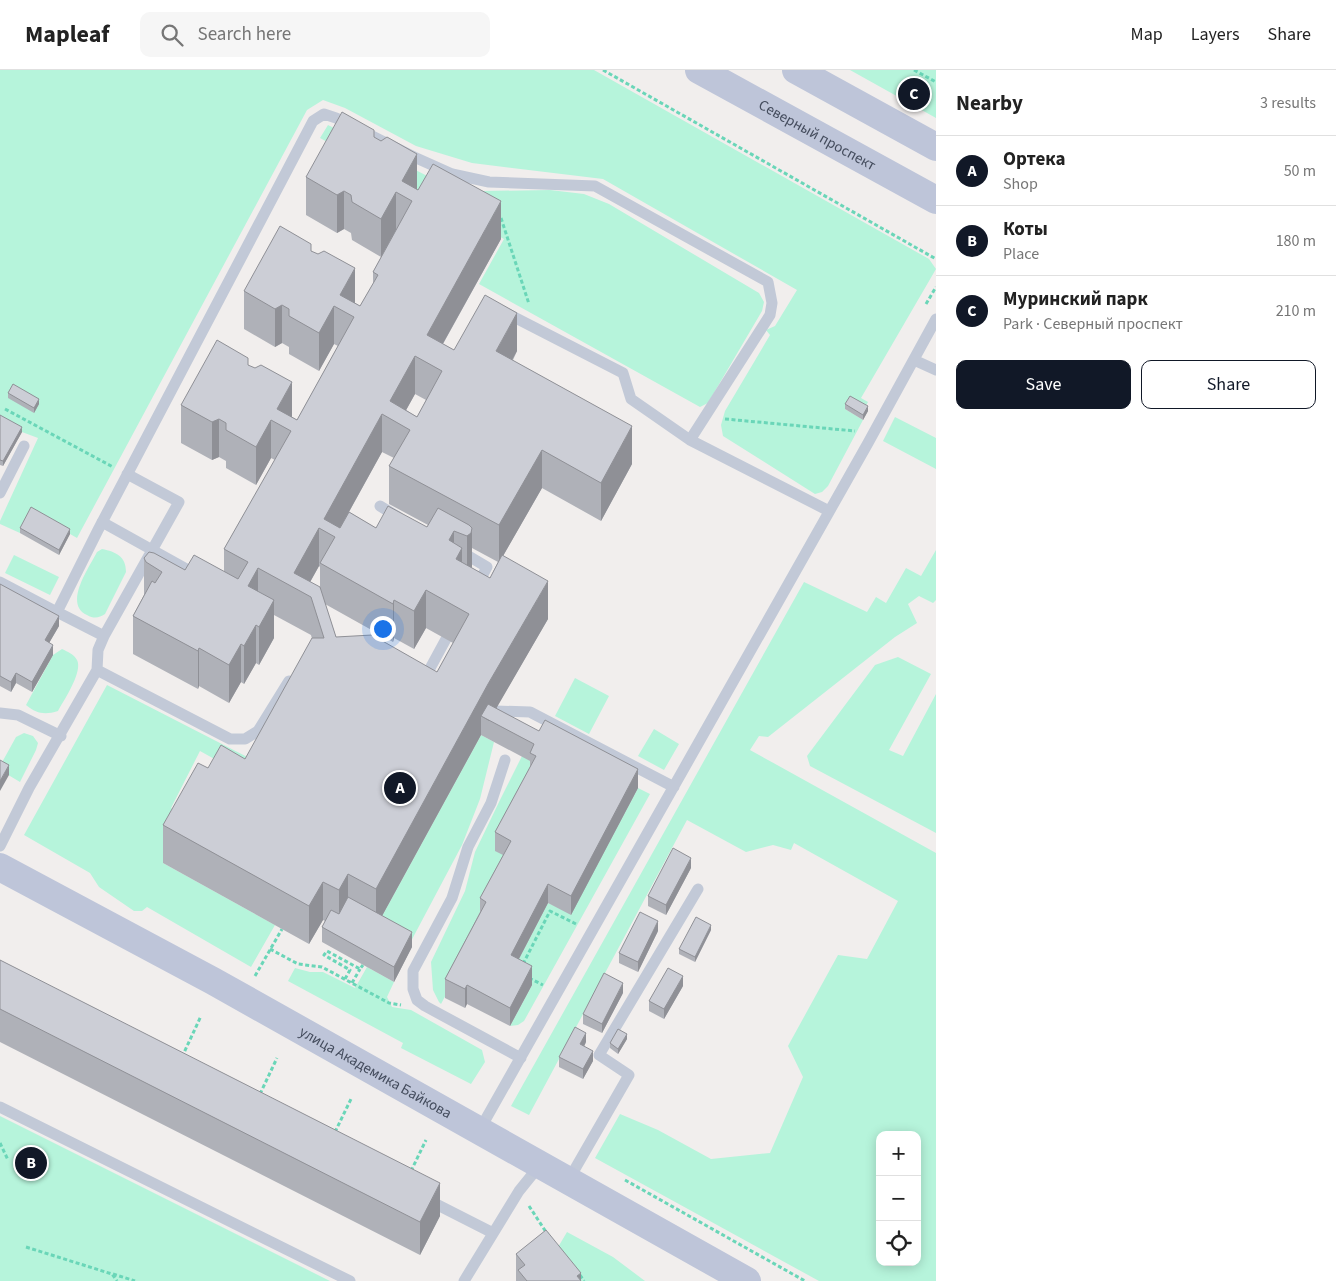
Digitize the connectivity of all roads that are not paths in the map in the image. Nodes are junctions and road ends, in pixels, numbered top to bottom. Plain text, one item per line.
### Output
1 (699, 70) edge
2 (796, 70) edge
3 (936, 147) edge
4 (936, 200) edge
5 (491, 305) edge
6 (936, 319) edge
7 (914, 360) junction
8 (936, 370) edge
9 (690, 440) junction
10 (24, 446) dead end
11 (127, 474) junction
12 (2, 486) edge
13 (380, 506) dead end
14 (829, 512) junction
15 (404, 520) edge
16 (102, 522) junction
17 (446, 544) edge
18 (151, 551) junction
19 (0, 582) edge
20 (211, 583) edge
21 (471, 596) edge
22 (57, 612) junction
23 (104, 636) junction
24 (446, 639) edge
25 (97, 670) junction
26 (294, 673) edge
27 (427, 674) edge
28 (495, 711) edge
29 (0, 713) edge
30 (60, 736) junction
31 (506, 760) dead end
32 (674, 787) junction
33 (0, 846) edge
34 (0, 867) edge
35 (698, 889) dead end
36 (521, 1058) junction
37 (0, 1107) edge
38 (479, 1131) junction
39 (540, 1165) junction
40 (568, 1180) junction
41 (404, 1187) edge
42 (493, 1233) junction
43 (350, 1281) edge
44 (464, 1281) edge
45 (747, 1281) edge

1 - 4 street, Северный проспект
2 - 3 street
5 - 9 lane
6 - 7 lane
7 - 8 lane
7 - 14 lane
9 - 11 lane
9 - 14 lane
10 - 12 lane
11 - 16 lane
11 - 18 lane
13 - 15 lane
14 - 32 lane
16 - 18 lane
16 - 22 lane
17 - 21 lane
18 - 20 lane
18 - 23 lane
19 - 22 lane
22 - 23 lane
23 - 25 lane
24 - 27 lane
25 - 26 lane
25 - 30 lane
28 - 32 lane
29 - 30 lane
30 - 33 lane
31 - 36 lane
32 - 36 lane
34 - 38 street, улица Академика Байкова
35 - 40 lane
36 - 38 lane
37 - 43 lane
38 - 39 street, улица Академика Байкова
39 - 40 street, улица Академика Байкова
39 - 42 lane
40 - 45 street, улица Академика Байкова
41 - 42 lane
42 - 44 lane

